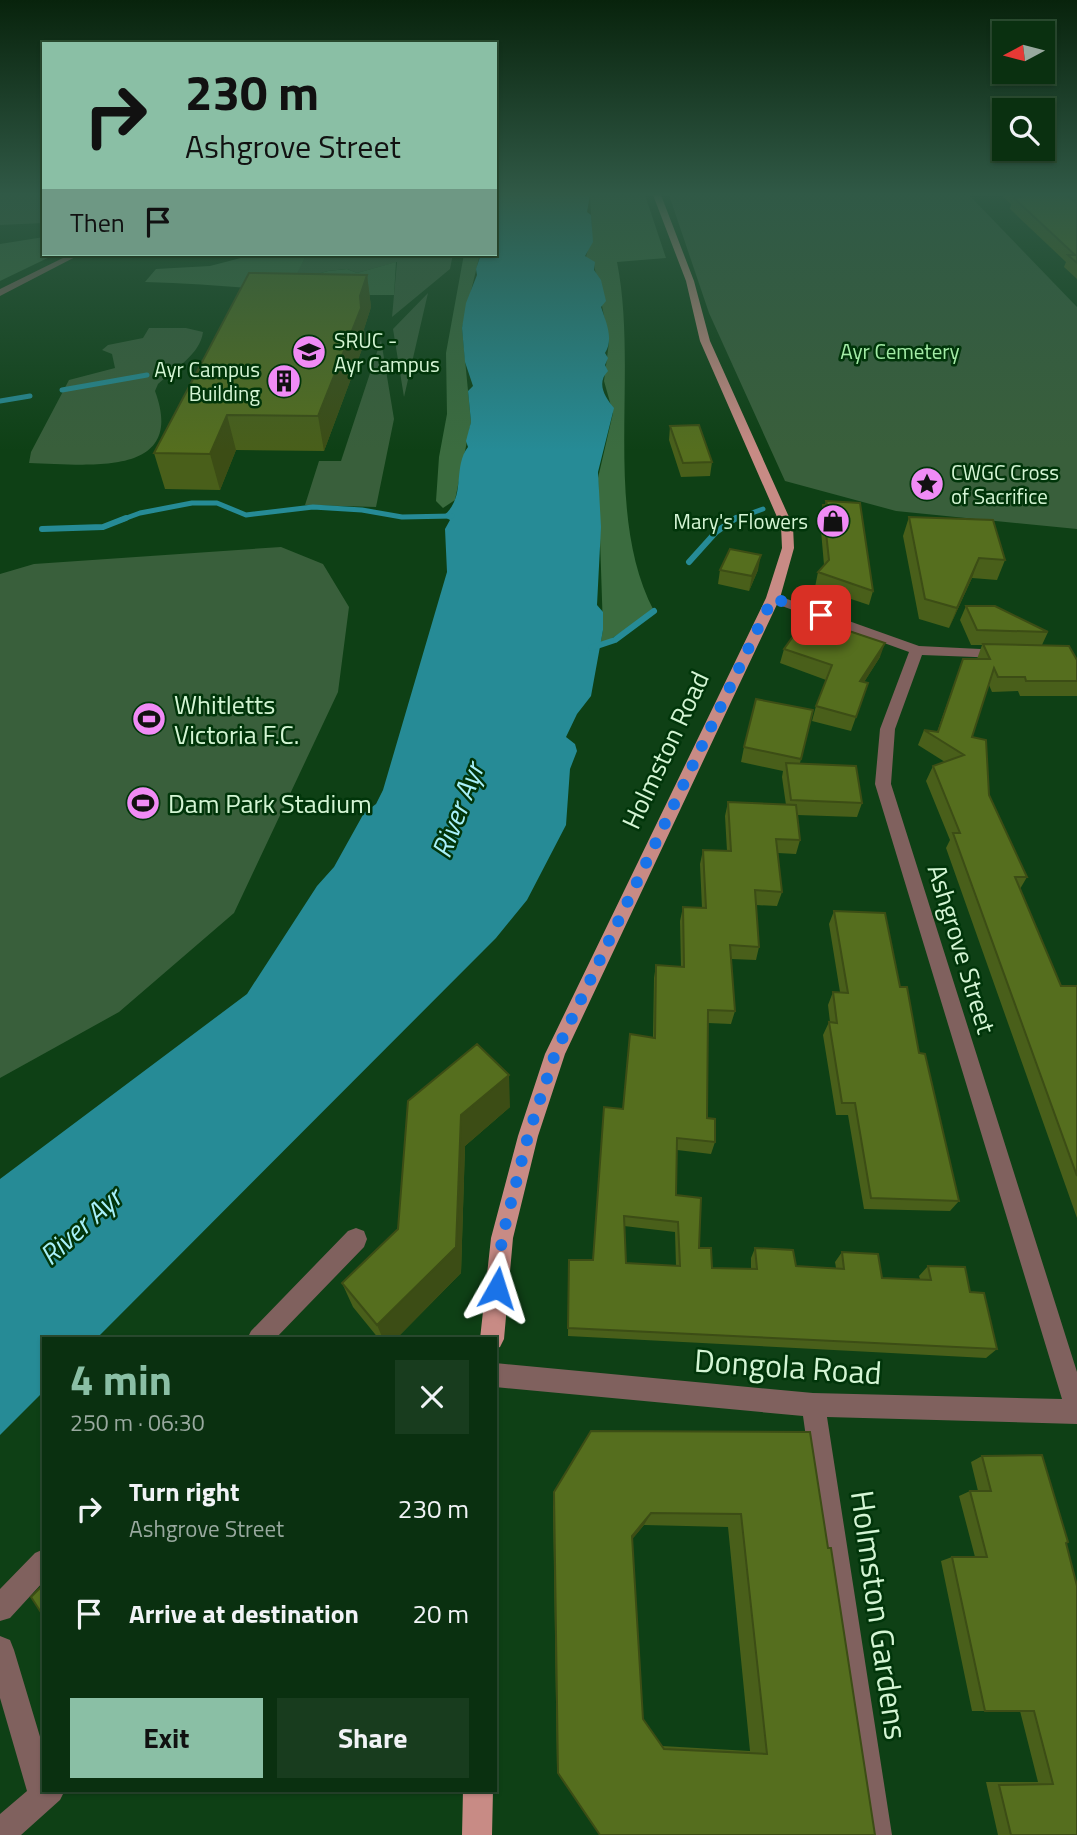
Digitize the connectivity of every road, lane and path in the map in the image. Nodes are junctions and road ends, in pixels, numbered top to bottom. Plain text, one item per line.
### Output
1 (24, 281) edge
2 (690, 281) edge
3 (0, 293) edge
4 (773, 598) junction
5 (917, 650) junction
6 (1021, 654) edge
7 (356, 1239) dead end
8 (271, 1335) edge
9 (492, 1337) edge
10 (497, 1375) edge
11 (813, 1405) junction
12 (1077, 1411) edge
13 (42, 1564) edge
14 (0, 1608) edge
15 (0, 1650) edge
16 (42, 1781) edge
17 (478, 1792) edge
18 (46, 1793) edge
19 (0, 1834) edge
20 (477, 1835) edge
21 (877, 1835) edge

1 - 3 street
2 - 4 main road, Holmston Road
4 - 5 street
4 - 9 main road, Holmston Road
5 - 6 street
5 - 12 street, Ashgrove Street
7 - 8 street
10 - 11 street, Dongola Road
11 - 12 street, Dongola Road
11 - 21 street, Holmston Gardens
13 - 14 street
15 - 16 street
17 - 20 main road
18 - 19 street

